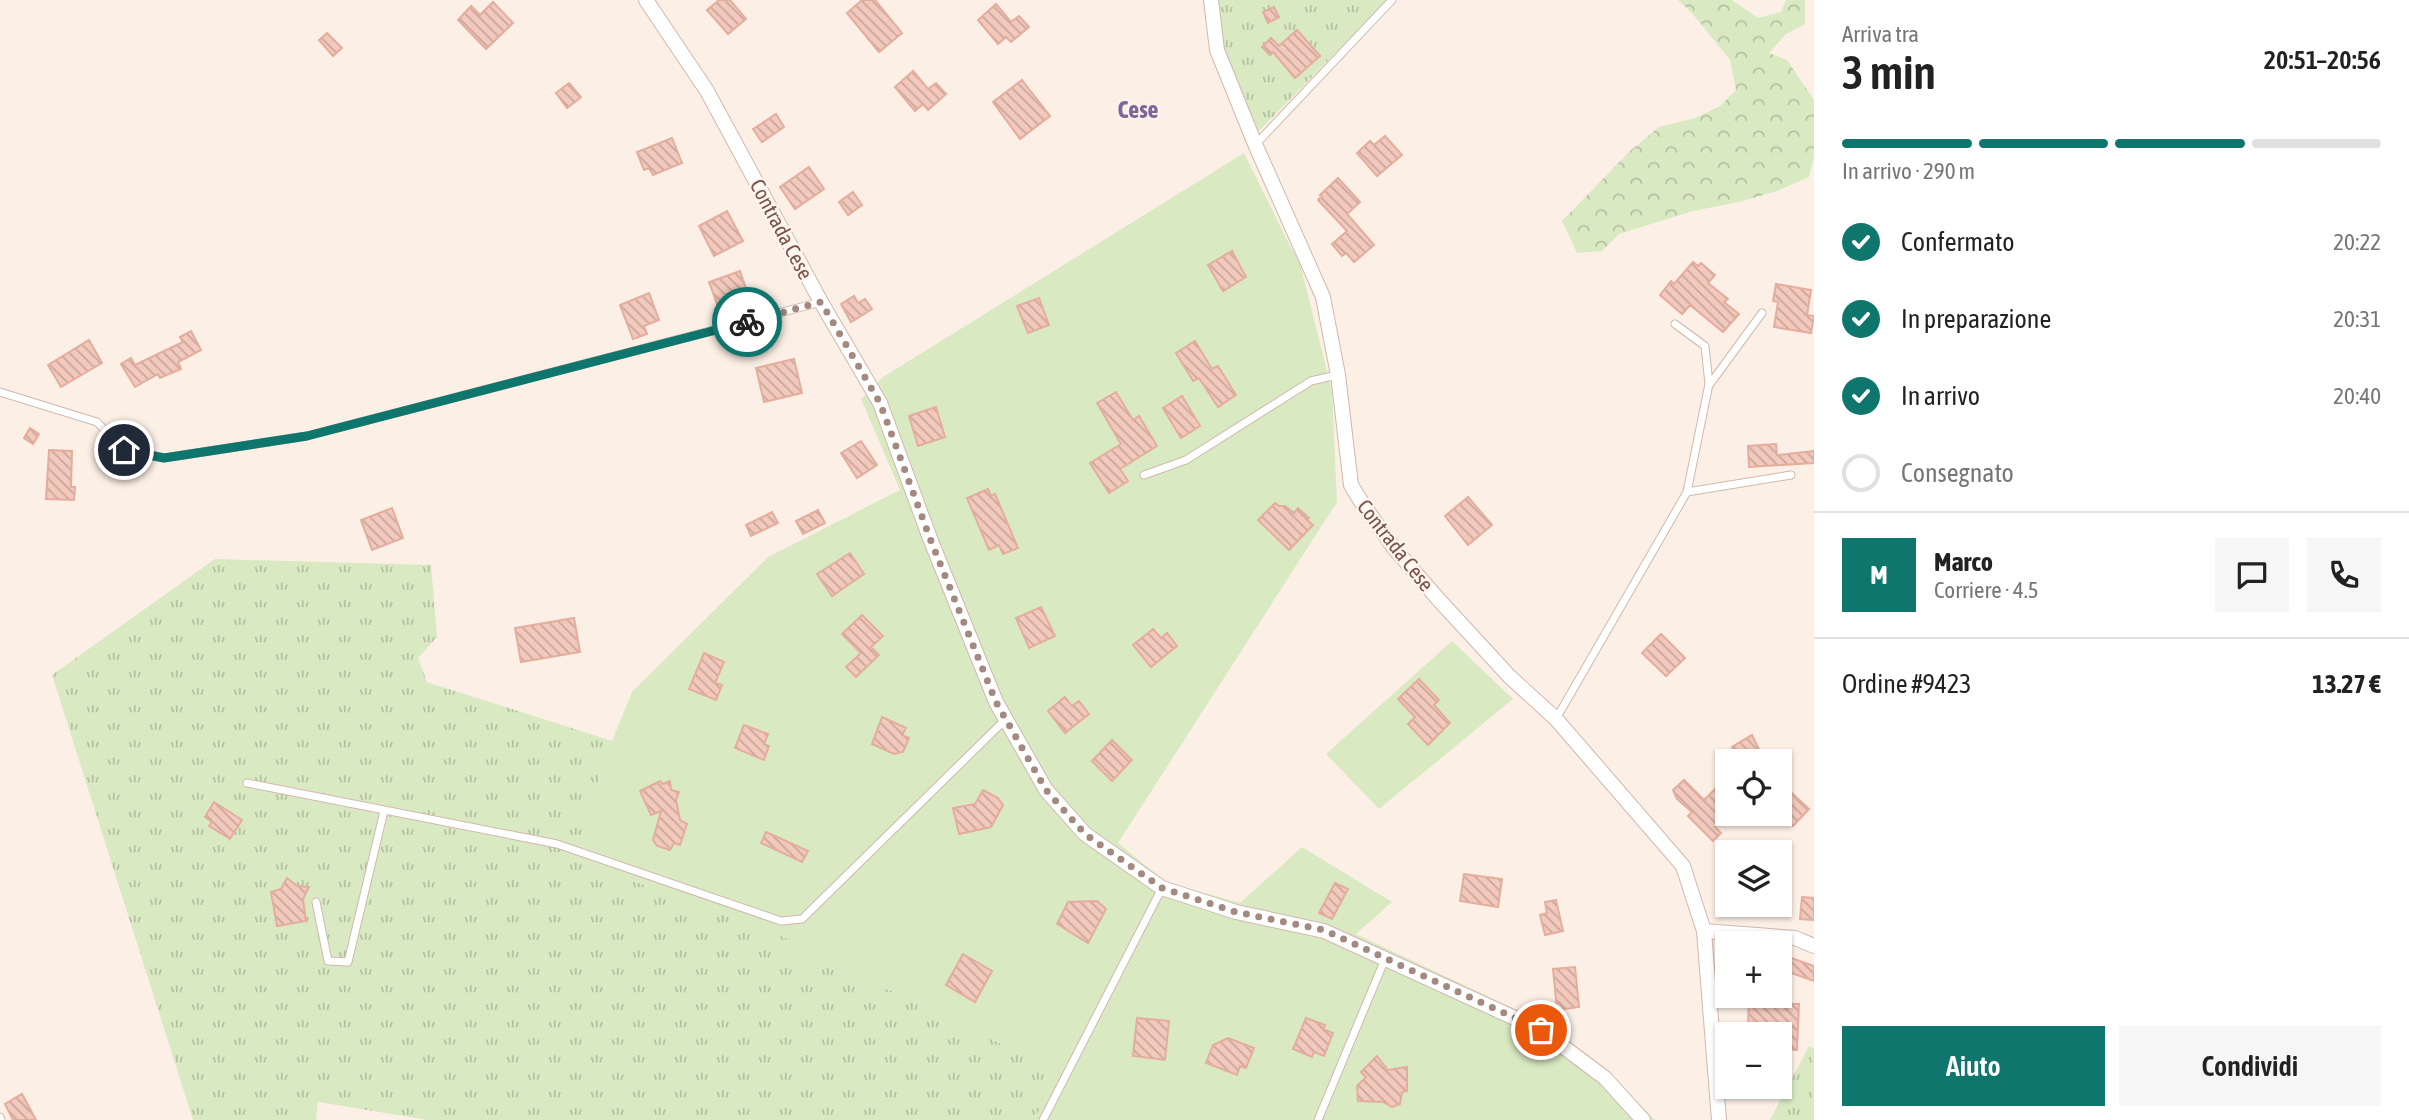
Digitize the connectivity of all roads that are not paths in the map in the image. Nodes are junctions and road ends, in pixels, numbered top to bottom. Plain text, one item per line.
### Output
1 (646, 0) edge
2 (1211, 0) edge
3 (1392, 0) edge
4 (1255, 144) junction
5 (821, 302) junction
6 (1762, 313) dead end
7 (1675, 324) dead end
8 (1338, 375) junction
9 (1709, 384) junction
10 (0, 391) edge
11 (1144, 475) dead end
12 (1791, 475) dead end
13 (1687, 492) junction
14 (1006, 719) junction
15 (1556, 719) junction
16 (247, 783) dead end
17 (384, 811) junction
18 (1162, 888) junction
19 (316, 902) dead end
20 (1704, 931) junction
21 (1814, 946) edge
22 (1385, 959) junction
23 (1043, 1120) edge
24 (1318, 1120) edge
25 (1643, 1120) edge
26 (1719, 1120) edge

1 - 5 street, Contrada Cese
2 - 4 street, Contrada Cese
3 - 4 lane
4 - 8 street, Contrada Cese
5 - 10 lane
5 - 14 street, Contrada Cese
6 - 9 lane
7 - 9 lane
8 - 11 lane
8 - 15 street, Contrada Cese
9 - 13 lane
12 - 13 lane
13 - 15 lane
14 - 17 lane
14 - 18 street, Contrada Cese
15 - 20 street, Contrada Cese
16 - 17 lane
17 - 19 lane
18 - 22 street, Contrada Cese
18 - 23 lane
20 - 21 street
20 - 26 street, Contrada Cese
22 - 24 lane
22 - 25 street, Contrada Cese

